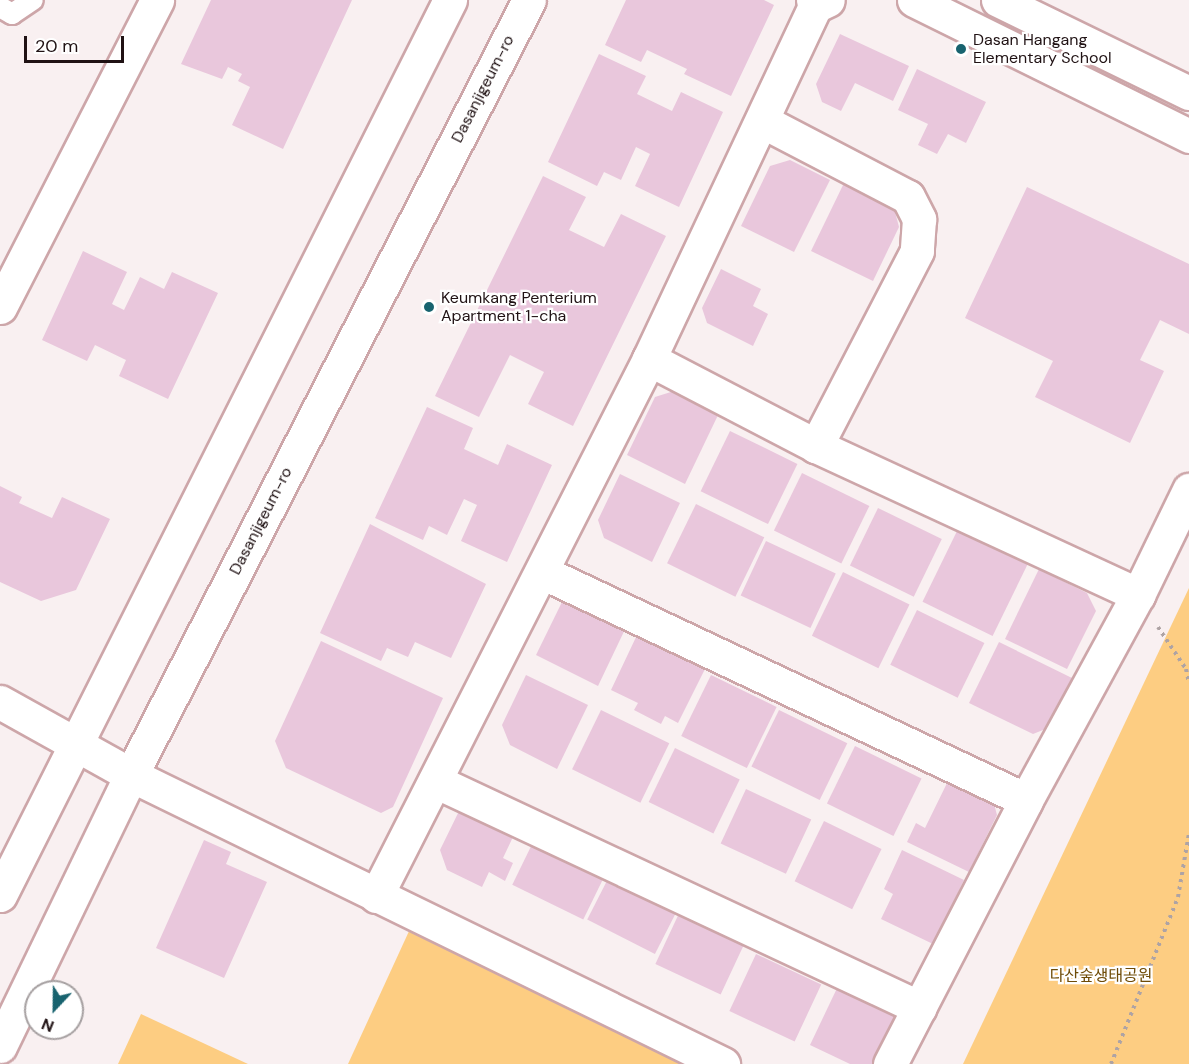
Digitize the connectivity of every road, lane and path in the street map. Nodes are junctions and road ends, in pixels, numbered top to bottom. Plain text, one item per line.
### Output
1 (33, 0) edge
2 (157, 0) edge
3 (450, 0) edge
4 (529, 0) edge
5 (914, 0) edge
6 (998, 0) edge
7 (819, 2) edge
8 (0, 7) edge
9 (1189, 93) edge
10 (764, 122) junction
11 (1189, 136) edge
12 (0, 307) edge
13 (649, 359) junction
14 (816, 446) junction
15 (1189, 490) edge
16 (542, 572) junction
17 (1138, 595) junction
18 (1189, 683) edge
19 (0, 702) edge
20 (74, 744) junction
21 (130, 775) junction
22 (435, 781) junction
23 (1026, 800) junction
24 (1189, 833) edge
25 (0, 896) edge
26 (376, 896) junction
27 (920, 1008) junction
28 (0, 1046) edge
29 (723, 1064) edge
30 (890, 1064) edge
31 (1111, 1064) edge

1 - 8 lane
2 - 12 street
3 - 20 street
4 - 21 street, Dasanjigeum-ro
5 - 11 street
6 - 9 street
7 - 10 street
10 - 13 street
10 - 14 street
13 - 14 street
13 - 16 street
14 - 17 street
15 - 17 street
16 - 22 street
16 - 23 street
17 - 18 path
17 - 23 street
19 - 20 street
20 - 21 street
20 - 25 street
21 - 26 street
21 - 28 street, Dasanjigeum-ro
22 - 26 street
22 - 27 street
23 - 27 street
24 - 31 path
26 - 29 street
27 - 30 street

